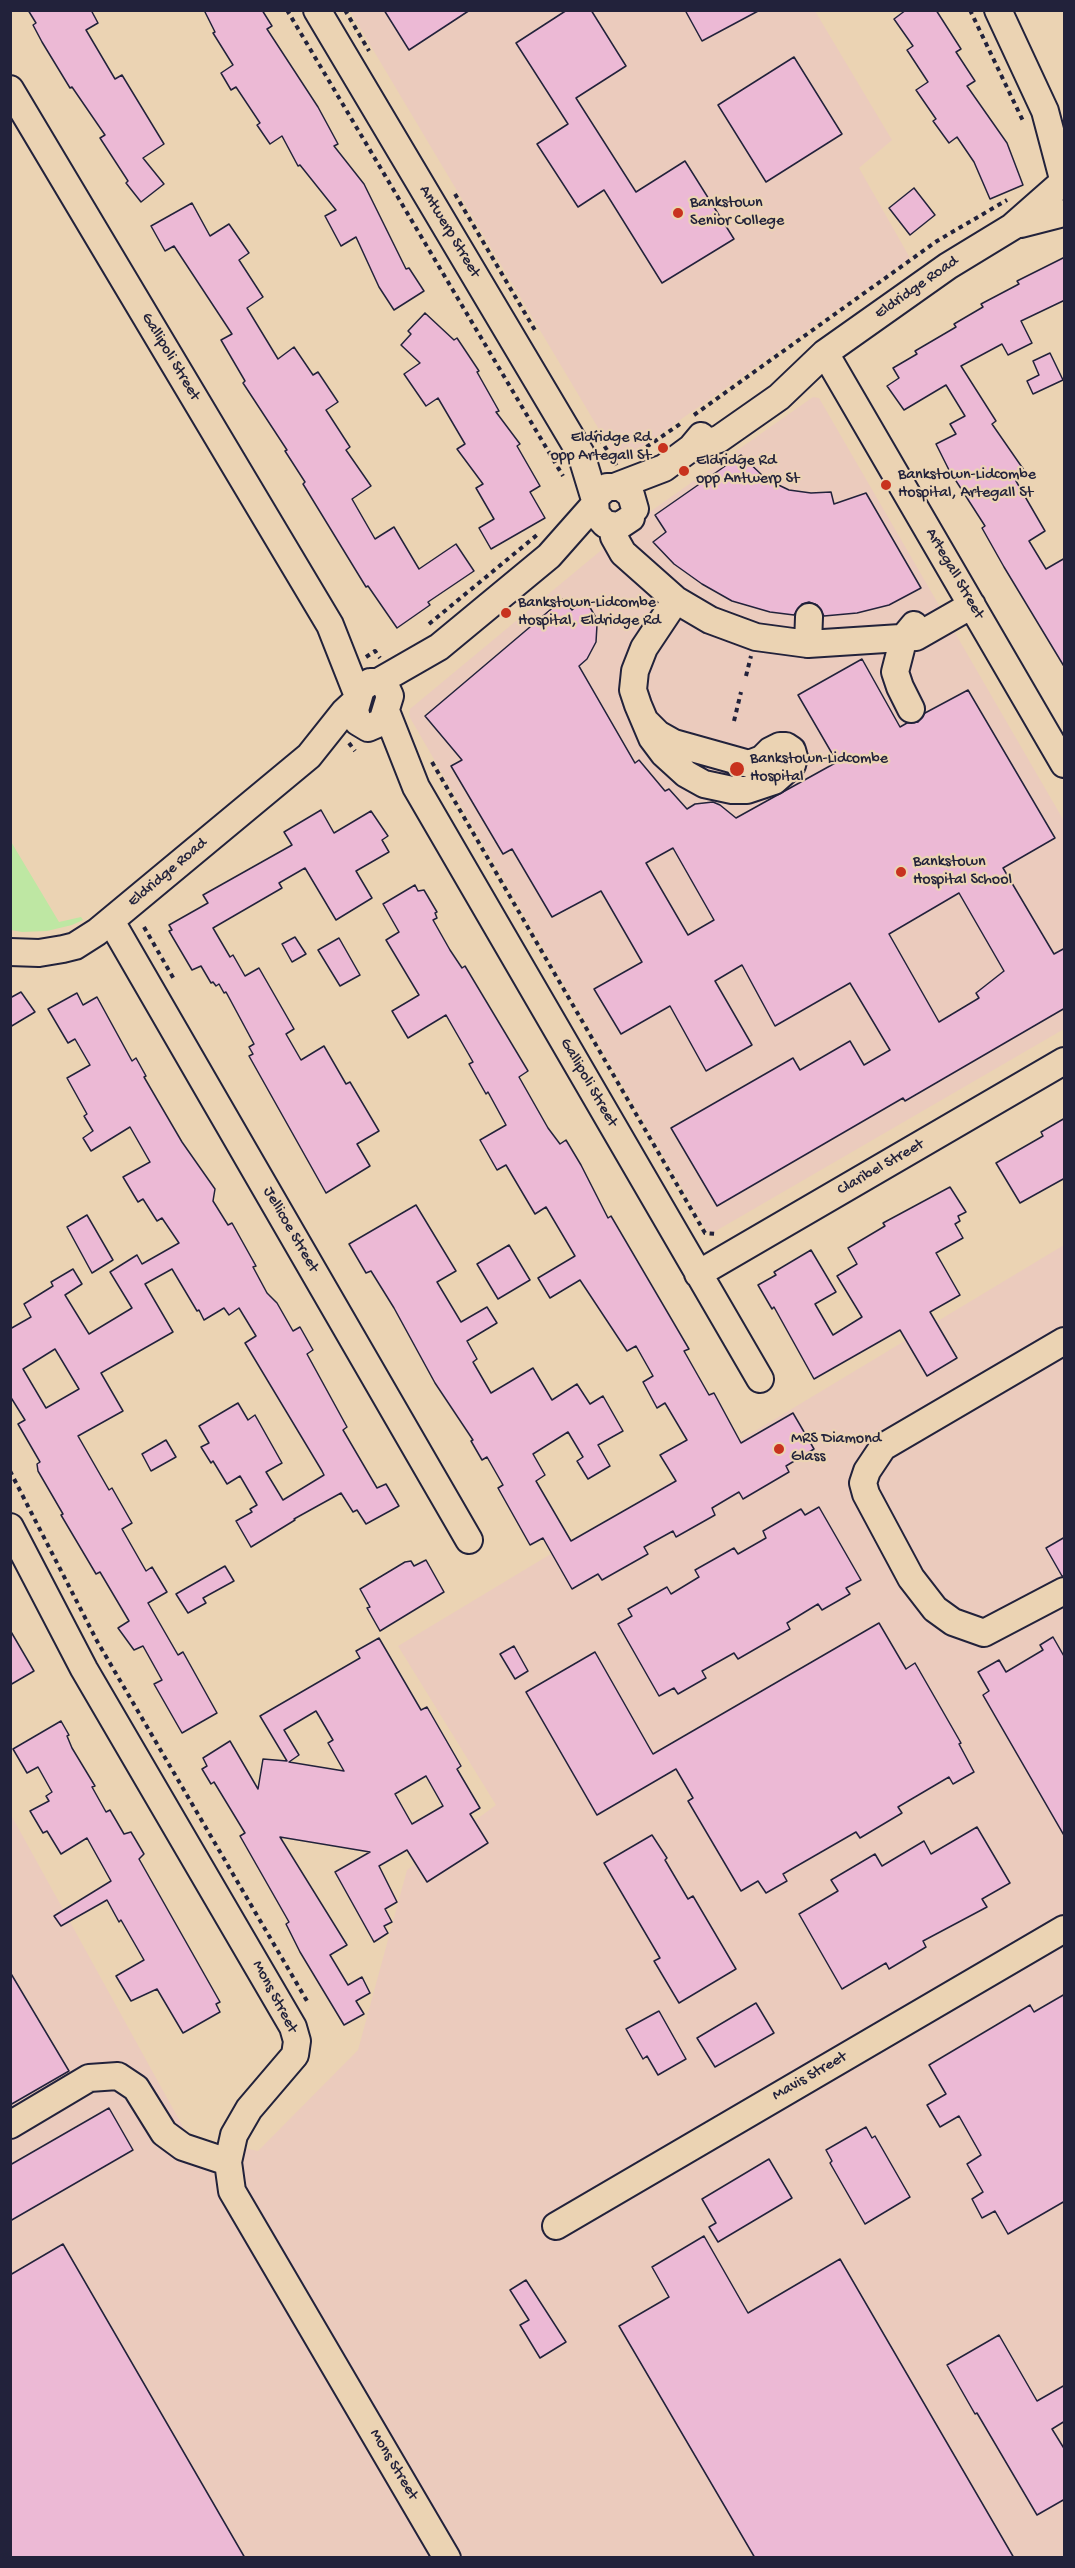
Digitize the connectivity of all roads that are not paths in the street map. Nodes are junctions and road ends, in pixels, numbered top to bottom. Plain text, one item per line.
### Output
1 (317, 10) edge
2 (998, 10) edge
3 (10, 89) edge
4 (1045, 111) junction
5 (1065, 137) edge
6 (1063, 185) edge
7 (1065, 213) edge
8 (1012, 227) junction
9 (825, 353) junction
10 (664, 468) junction
11 (605, 494) junction
12 (621, 520) junction
13 (549, 556) junction
14 (676, 600) junction
15 (969, 600) junction
16 (809, 616) dead end
17 (330, 625) junction
18 (433, 636) junction
19 (904, 637) junction
20 (808, 644) junction
21 (369, 680) junction
22 (387, 709) junction
23 (911, 709) dead end
24 (645, 721) junction
25 (363, 726) junction
26 (309, 756) junction
27 (1065, 764) edge
28 (416, 787) junction
29 (111, 921) junction
30 (10, 952) edge
31 (1065, 1061) edge
32 (698, 1274) junction
33 (1065, 1341) edge
34 (760, 1379) dead end
35 (10, 1527) edge
36 (469, 1540) dead end
37 (1065, 1591) edge
38 (1065, 1929) edge
39 (10, 2125) edge
40 (228, 2162) junction
41 (556, 2226) dead end
42 (447, 2558) edge

1 - 11 street, Antwerp Street
2 - 4 street
3 - 17 street, Gallipoli Street
4 - 5 street
4 - 6 street
6 - 8 street, Eldridge Road
7 - 8 street, Eldridge Road
8 - 9 street, Eldridge Road
9 - 10 street, Eldridge Road
9 - 15 street, Artegall Street
10 - 11 street, Eldridge Road
10 - 12 street, Eldridge Road
11 - 12 street
11 - 12 street
11 - 13 street, Eldridge Road
12 - 13 street, Eldridge Road
12 - 14 street
13 - 18 street, Eldridge Road
14 - 20 street
14 - 24 street
15 - 19 street
15 - 27 street, Artegall Street
16 - 20 street
17 - 21 street, Gallipoli Street
17 - 21 street, Gallipoli Street
18 - 21 street, Eldridge Road
18 - 22 street, Eldridge Road
19 - 20 street
19 - 23 street
21 - 22 street, Gallipoli Street
21 - 25 street
21 - 26 street, Eldridge Road
22 - 25 street, Eldridge Road
22 - 28 street, Gallipoli Street
24 - 24 street
25 - 26 street, Eldridge Road
25 - 28 street, Gallipoli Street
26 - 29 street, Eldridge Road
28 - 32 street, Gallipoli Street
29 - 30 street, Eldridge Road
29 - 36 street, Jellicoe Street
31 - 32 street, Claribel Street
32 - 34 street, Gallipoli Street
33 - 37 street
35 - 40 street, Mons Street
38 - 41 street, Mavis Street
39 - 40 street
40 - 42 street, Mons Street

